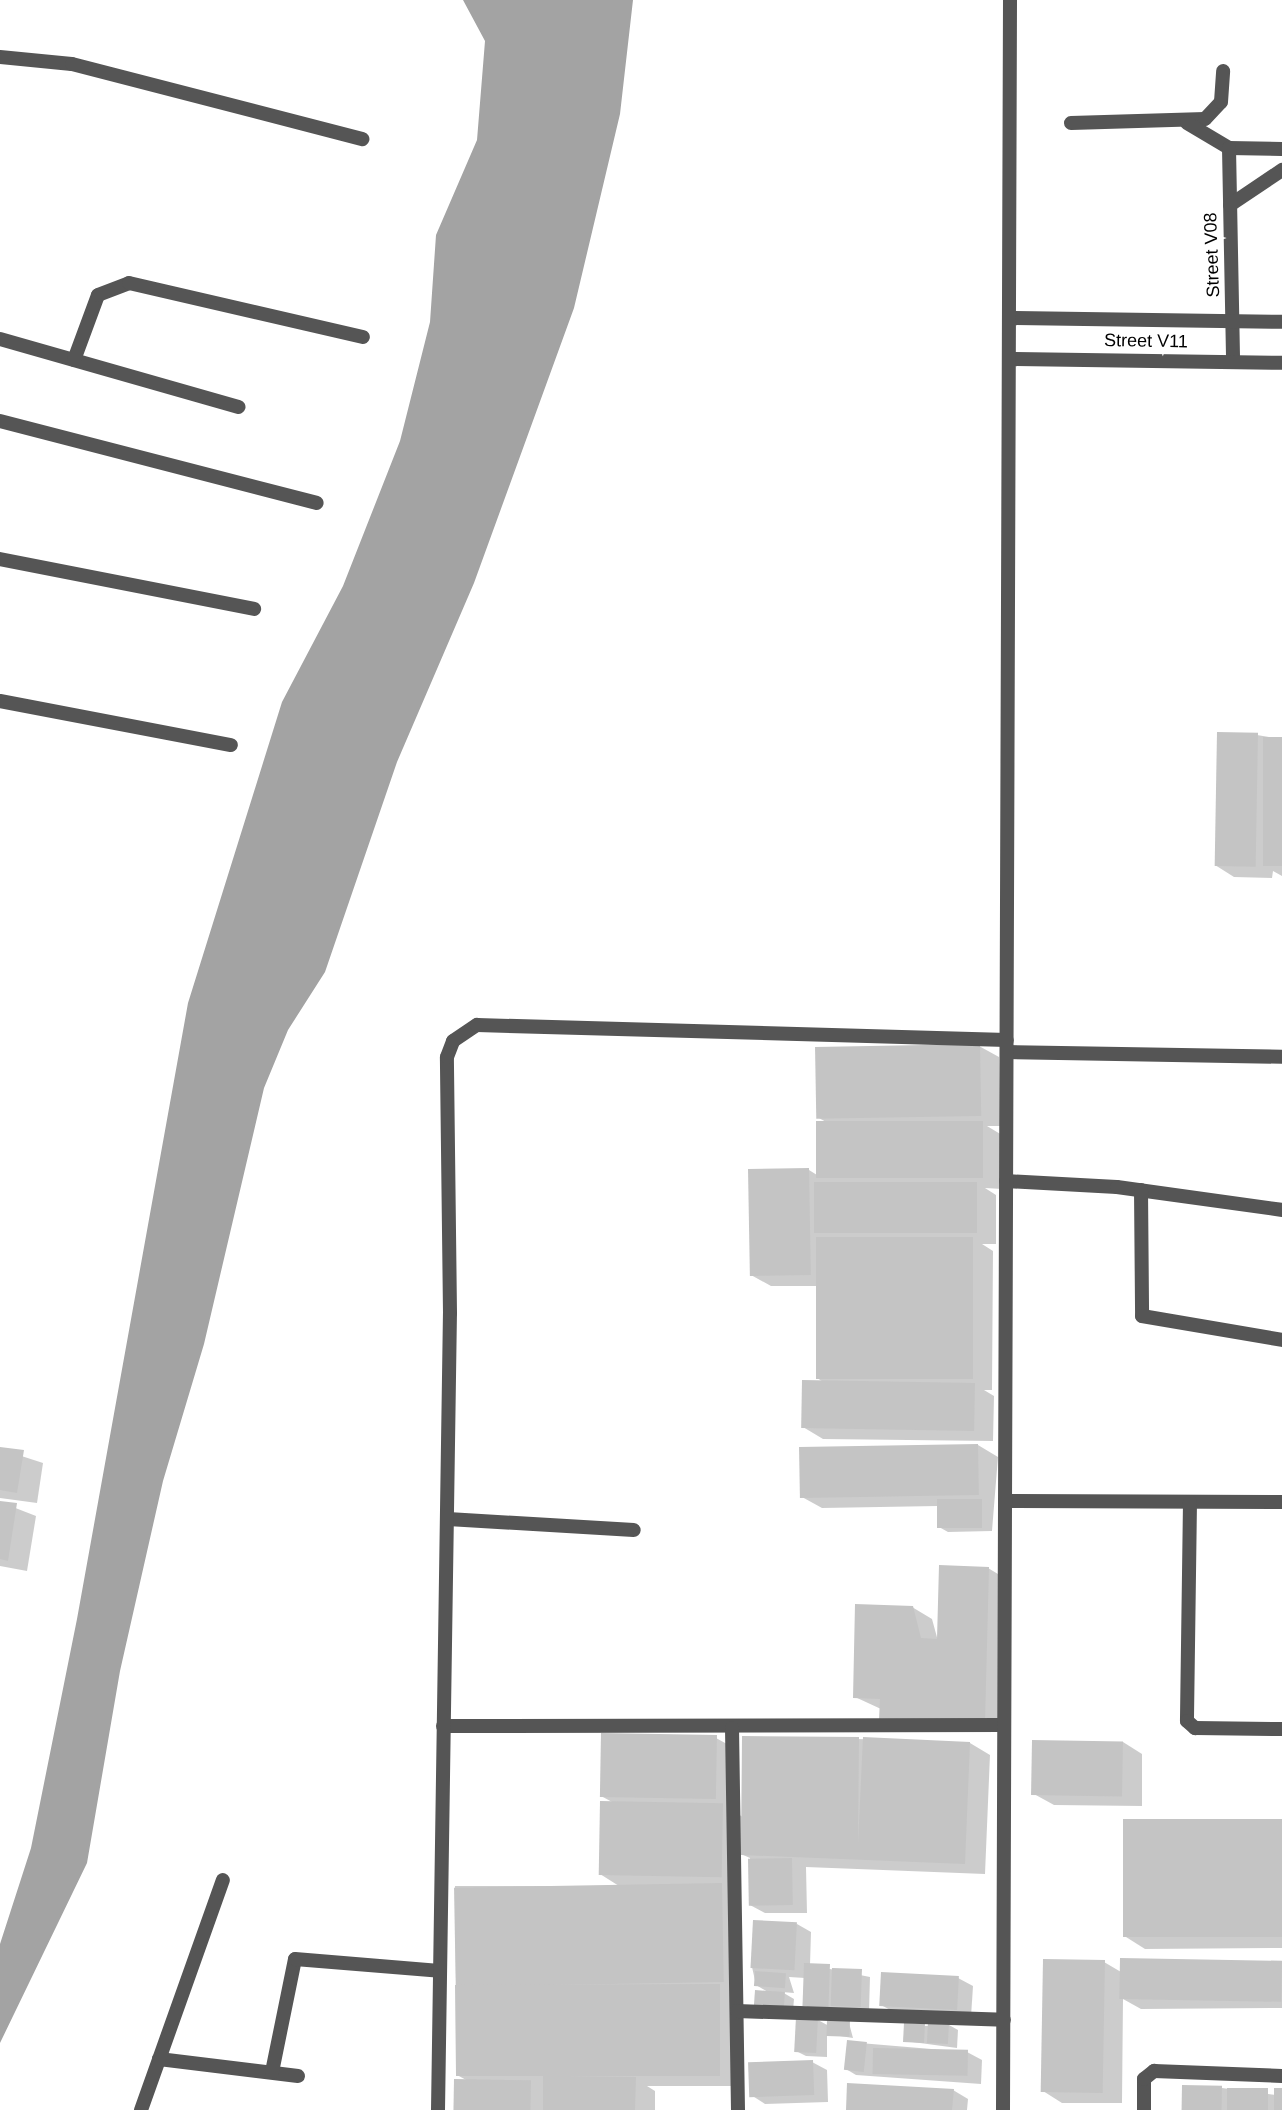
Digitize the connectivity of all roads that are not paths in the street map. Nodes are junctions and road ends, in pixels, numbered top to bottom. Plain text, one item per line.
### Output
1 (1010, 0) edge
2 (0, 57) edge
3 (1223, 71) dead end
4 (1071, 123) dead end
5 (1187, 123) junction
6 (362, 139) dead end
7 (1229, 148) junction
8 (1282, 149) edge
9 (1282, 170) edge
10 (1230, 205) junction
11 (1009, 318) junction
12 (1233, 321) junction
13 (1282, 322) edge
14 (363, 337) dead end
15 (0, 339) edge
16 (1009, 359) junction
17 (74, 360) junction
18 (1233, 362) junction
19 (1282, 363) edge
20 (239, 407) dead end
21 (0, 421) edge
22 (317, 503) dead end
23 (0, 559) edge
24 (254, 609) dead end
25 (0, 701) edge
26 (231, 745) dead end
27 (1007, 1046) junction
28 (1282, 1057) edge
29 (1006, 1181) junction
30 (1141, 1190) junction
31 (1282, 1210) edge
32 (1282, 1340) edge
33 (1005, 1502) junction
34 (1190, 1502) junction
35 (1282, 1502) edge
36 (448, 1519) junction
37 (634, 1530) dead end
38 (1004, 1725) junction
39 (443, 1726) junction
40 (732, 1728) junction
41 (1282, 1729) edge
42 (223, 1880) dead end
43 (440, 1971) junction
44 (737, 2011) junction
45 (1004, 2020) junction
46 (159, 2059) junction
47 (272, 2072) junction
48 (298, 2076) dead end
49 (1282, 2076) edge
50 (141, 2110) edge
51 (438, 2110) edge
52 (738, 2110) edge
53 (1003, 2110) edge
54 (1144, 2110) edge

1 - 11 street
2 - 6 street
3 - 5 street
4 - 5 street
5 - 7 street
7 - 8 street
7 - 10 street, Street V08
9 - 10 street
10 - 12 street, Street V08
11 - 12 street, Street V11
11 - 16 street
12 - 13 street, Street V11
12 - 18 street, Street V08
14 - 17 street
15 - 17 street
16 - 18 street, Street V11
16 - 27 street
17 - 20 street
18 - 19 street, Street V11
21 - 22 street
23 - 24 street
25 - 26 street
27 - 28 street
27 - 29 street
27 - 36 street
29 - 30 street
29 - 33 street
30 - 31 street
30 - 32 street
33 - 34 street
33 - 38 street
34 - 35 street
34 - 41 street
36 - 37 street
36 - 39 street
38 - 40 street
38 - 45 street
39 - 40 street
39 - 43 street
40 - 44 street
42 - 46 street
43 - 47 street
43 - 51 street
44 - 45 street
44 - 52 street
45 - 53 street
46 - 47 street
46 - 50 street
47 - 48 street
49 - 54 street

